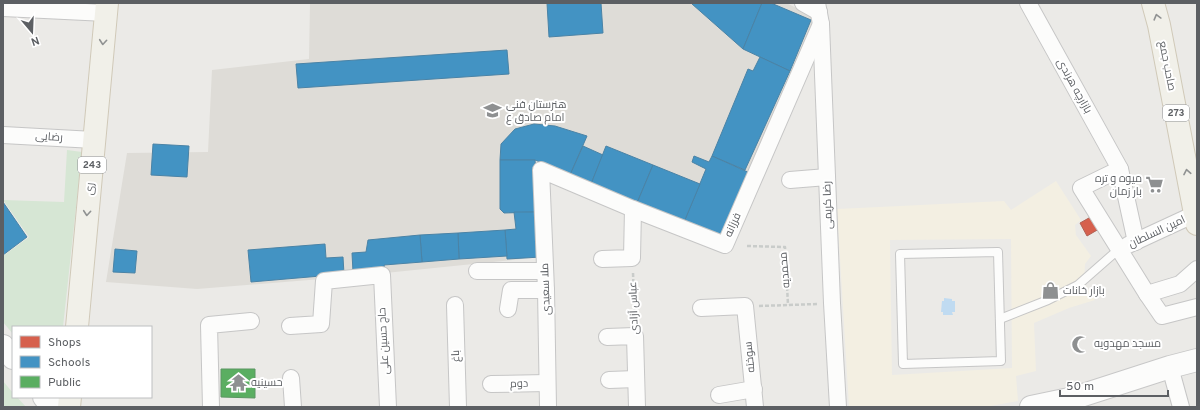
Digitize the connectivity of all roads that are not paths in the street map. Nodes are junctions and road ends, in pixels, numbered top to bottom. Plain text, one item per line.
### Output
1 (803, 3) edge
2 (1028, 3) edge
3 (1153, 3) edge
4 (3, 8) edge
5 (106, 8) edge
6 (819, 13) edge
7 (3, 135) edge
8 (94, 140) junction
9 (1120, 169) junction
10 (541, 170) joint
11 (827, 177) junction
12 (790, 180) dead end
13 (633, 209) junction
14 (1196, 219) edge
15 (1136, 242) junction
16 (1119, 249) junction
17 (602, 259) dead end
18 (1197, 269) edge
19 (477, 271) dead end
20 (545, 272) junction
21 (546, 290) junction
22 (1147, 294) junction
23 (455, 305) dead end
24 (1197, 307) edge
25 (701, 308) dead end
26 (508, 309) dead end
27 (1000, 319) junction
28 (251, 322) dead end
29 (77, 326) edge
30 (290, 326) dead end
31 (606, 337) dead end
32 (3, 346) edge
33 (12, 357) edge
34 (1197, 360) edge
35 (1170, 367) junction
36 (291, 378) dead end
37 (636, 379) junction
38 (609, 380) dead end
39 (547, 383) junction
40 (491, 384) dead end
41 (754, 389) junction
42 (718, 395) dead end
43 (45, 398) edge
44 (1074, 402) edge
45 (52, 407) edge
46 (210, 407) edge
47 (293, 407) edge
48 (388, 407) edge
49 (458, 407) edge
50 (548, 407) edge
51 (637, 407) edge
52 (755, 407) edge
53 (838, 407) edge
54 (1031, 407) edge
55 (1181, 407) edge

1 - 6 street
2 - 9 street, بازارچه هرندی
14 -> 3 main road, صاحب جمع / 273
4 - 5 street
5 -> 8 main road, ری / 243
6 - 11 street, رضا کریمی
6 - 13 street, فرزانه
7 - 8 street, رضایی
8 -> 29 main road, ری / 243
9 - 15 street, بازارچه هرندی
9 - 16 street
10 - 13 street, فرزانه
10 - 20 street, ملا سعیدی
11 - 12 street
11 - 53 street, رضا کریمی
13 - 17 street
14 - 15 street, امین السلطان
15 - 16 street, امین السلطان
16 - 22 street
16 - 27 lane
18 - 22 street
19 - 20 street
20 - 21 street, ملا سعیدی
21 - 26 street
21 - 39 street, ملا سعیدی
22 - 24 street
23 - 49 street, باغ
25 - 41 street, سوخته
27 - 27 lane
28 - 46 street
30 - 48 street, حاج حسین علی
31 - 37 street, عباس آزادی
32 - 33 street
34 - 35 street
35 - 44 street
35 - 55 street
36 - 47 street
37 - 38 street
37 - 51 street, عباس آزادی
39 - 40 street, دوم
39 - 50 street, ملا سعیدی
41 - 42 street
41 - 52 street, سوخته
43 - 45 street
44 - 54 street

